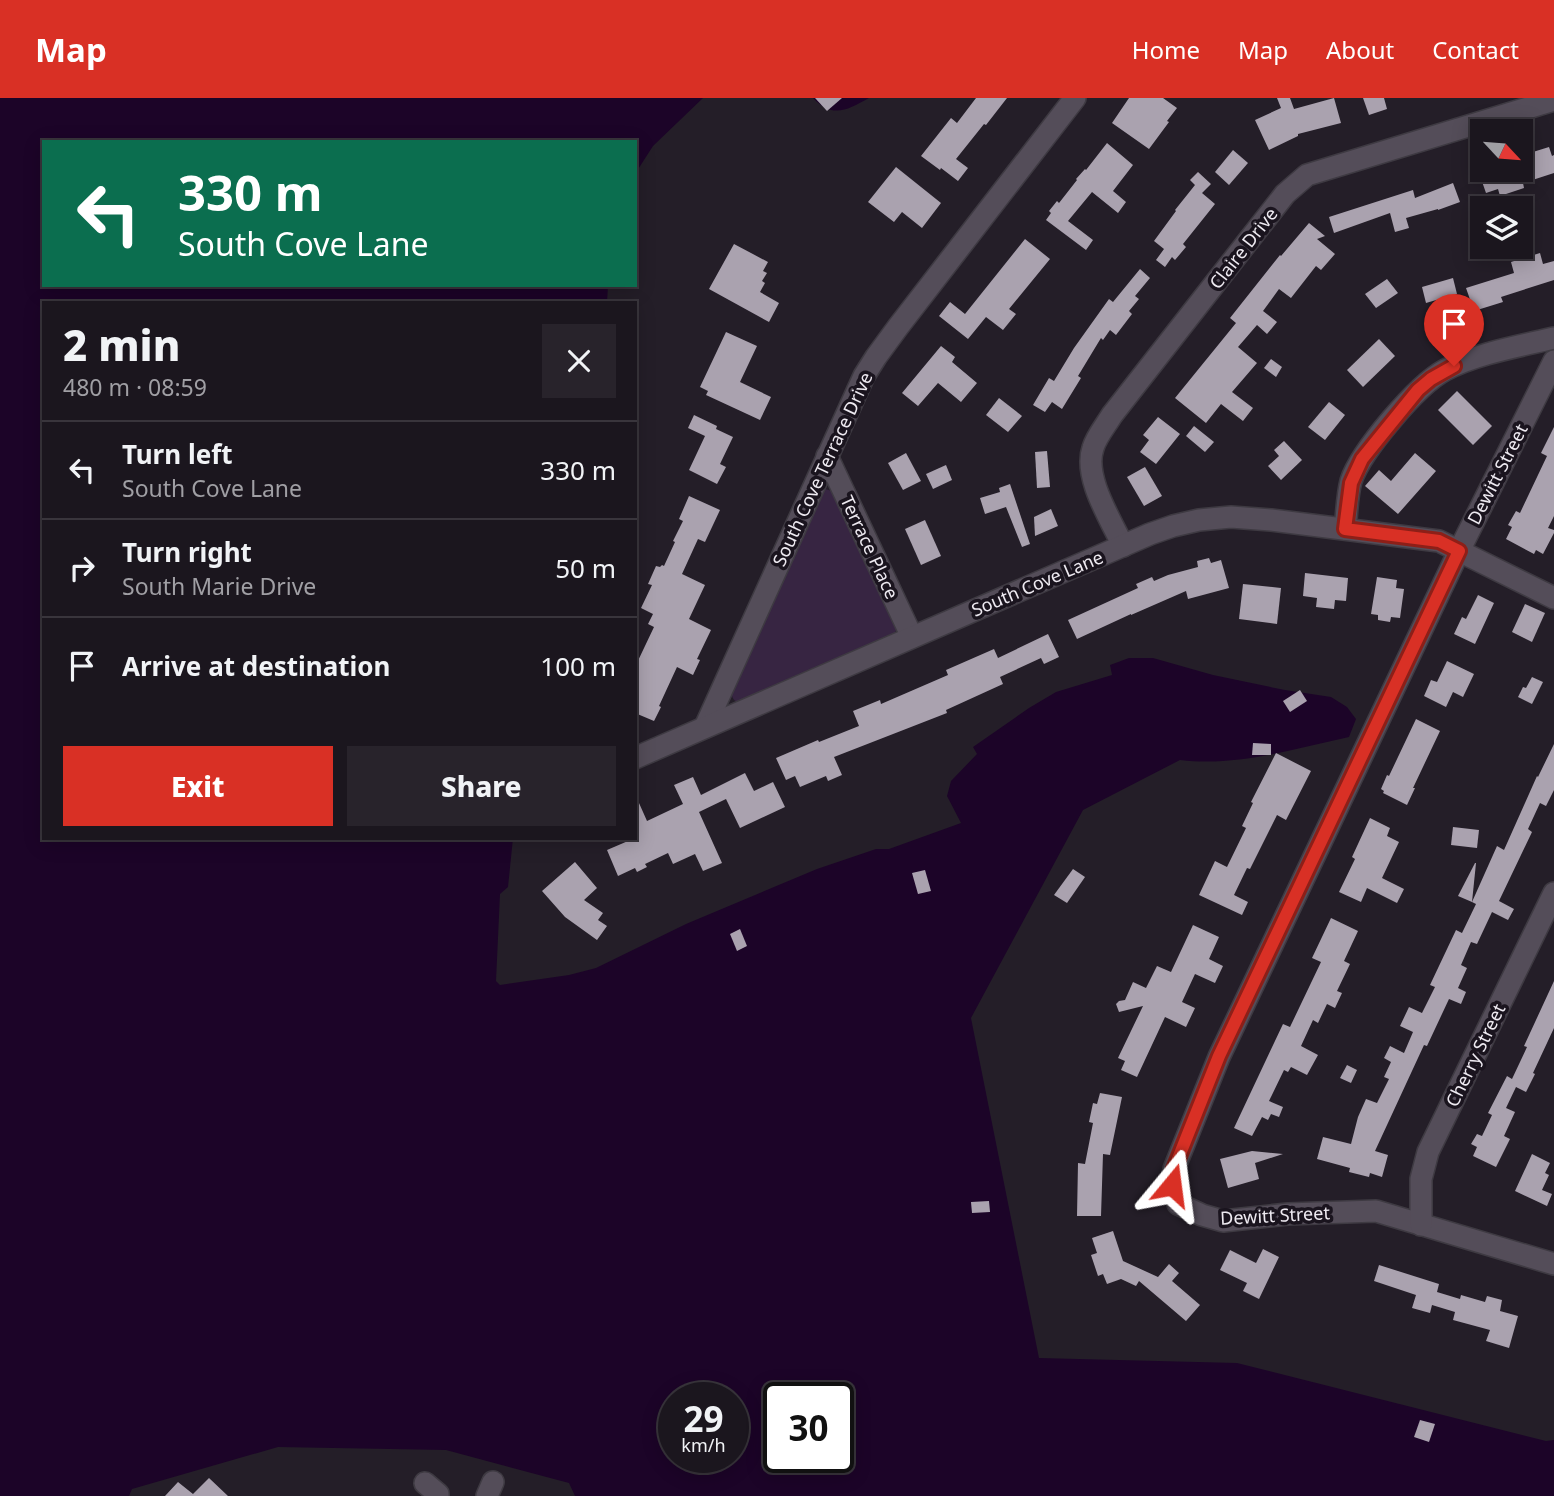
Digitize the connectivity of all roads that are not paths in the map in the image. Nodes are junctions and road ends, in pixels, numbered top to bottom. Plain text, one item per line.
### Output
1 (1075, 98) edge
2 (1554, 100) edge
3 (1554, 338) edge
4 (1554, 361) edge
5 (827, 456) junction
6 (1345, 529) junction
7 (1123, 546) junction
8 (1459, 551) junction
9 (1554, 598) edge
10 (912, 637) junction
11 (705, 727) junction
12 (637, 757) edge
13 (1554, 892) edge
14 (1420, 1225) junction
15 (1554, 1264) edge

1 - 5 street, South Cove Terrace Drive
2 - 7 street, Claire Drive
3 - 6 street
4 - 8 street, Dewitt Street
5 - 10 street, Terrace Place
5 - 11 street, South Cove Terrace Drive
6 - 7 street, South Cove Lane
6 - 8 street, South Cove Lane
7 - 10 street, South Cove Lane
8 - 9 street, South Cove Lane
8 - 14 street, Dewitt Street
10 - 11 street, South Cove Lane
11 - 12 street, South Cove Lane
13 - 14 street, Cherry Street
14 - 15 street

